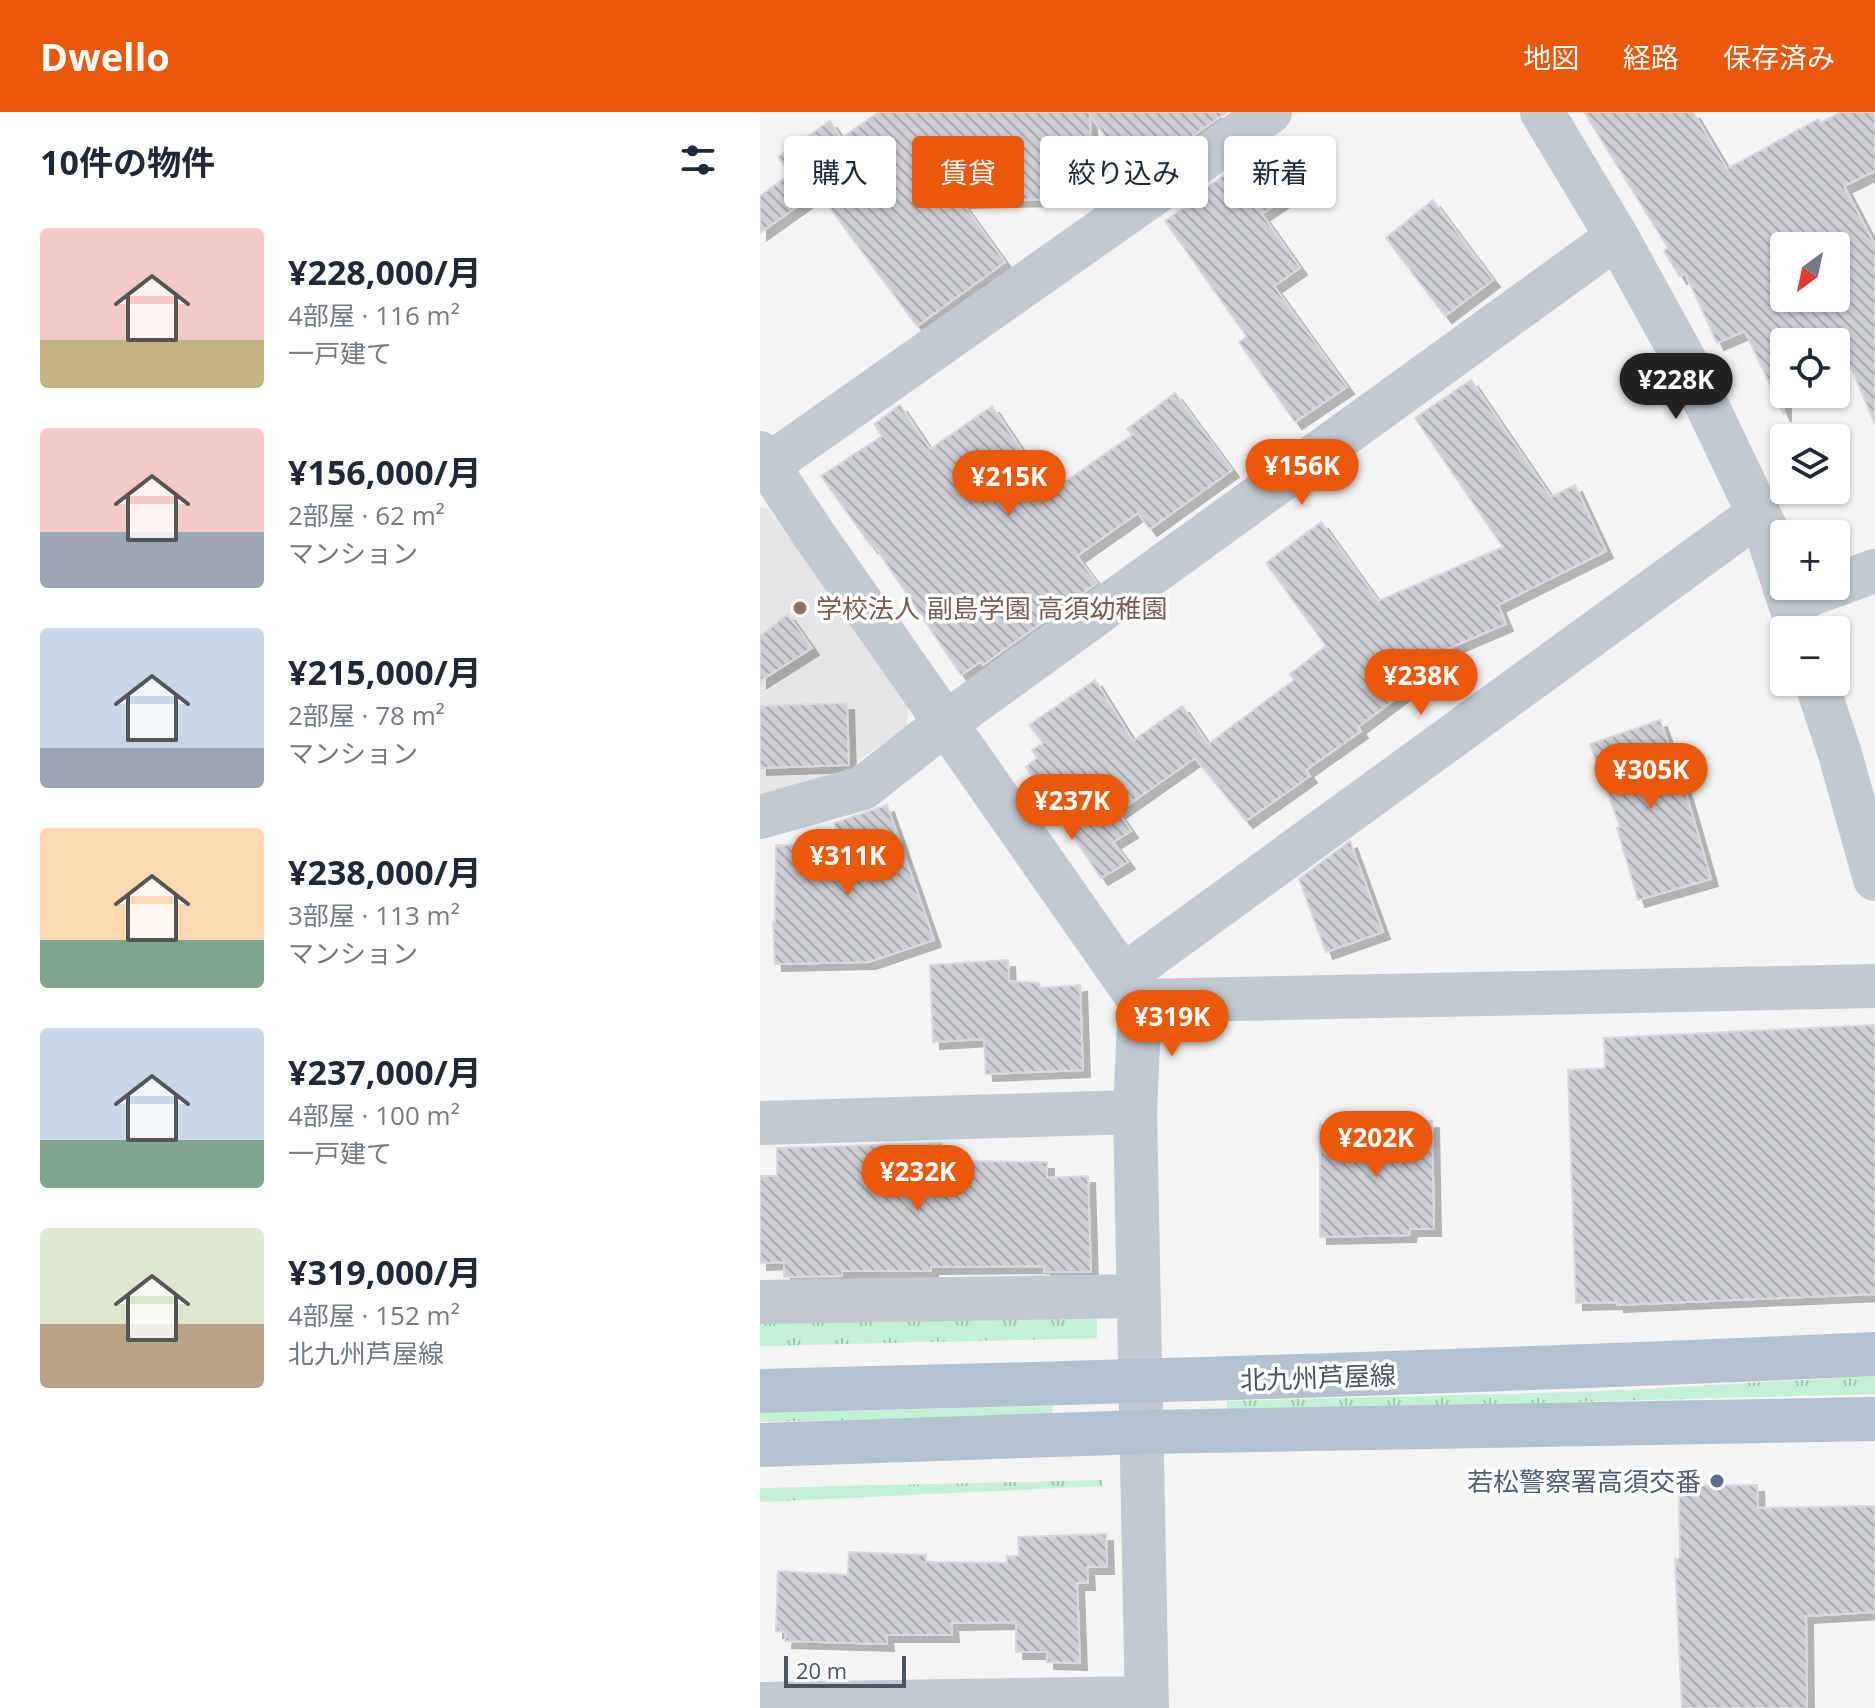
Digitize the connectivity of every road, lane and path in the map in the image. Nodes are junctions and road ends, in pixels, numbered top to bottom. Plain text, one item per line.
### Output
1 (1270, 112) edge
2 (1542, 112) edge
3 (1617, 237) junction
4 (763, 463) edge
5 (1758, 514) junction
6 (1875, 571) edge
7 (1850, 580) edge
8 (1789, 601) edge
9 (1821, 696) edge
10 (947, 722) junction
11 (760, 817) edge
12 (1875, 879) edge
13 (1875, 986) edge
14 (1132, 989) junction
15 (1135, 1112) junction
16 (760, 1123) edge
17 (1137, 1296) junction
18 (760, 1302) edge
19 (1875, 1354) edge
20 (1140, 1383) junction
21 (760, 1391) edge
22 (1875, 1419) edge
23 (1143, 1432) junction
24 (760, 1445) edge
25 (1147, 1703) edge
26 (760, 1704) edge

1 - 4 street
2 - 3 street
3 - 5 street
3 - 10 street
4 - 10 street
5 - 8 street
5 - 14 street
6 - 7 street
9 - 12 street
10 - 11 street
10 - 14 street
13 - 14 street
14 - 15 street
15 - 16 street
15 - 17 street
17 - 18 street
17 - 20 street
19 - 20 main road, 北九州芦屋線
20 - 21 main road, 北九州芦屋線
20 - 23 street
22 - 23 main road, 北九州芦屋線
23 - 24 main road, 北九州芦屋線
23 - 25 street
25 - 26 street

